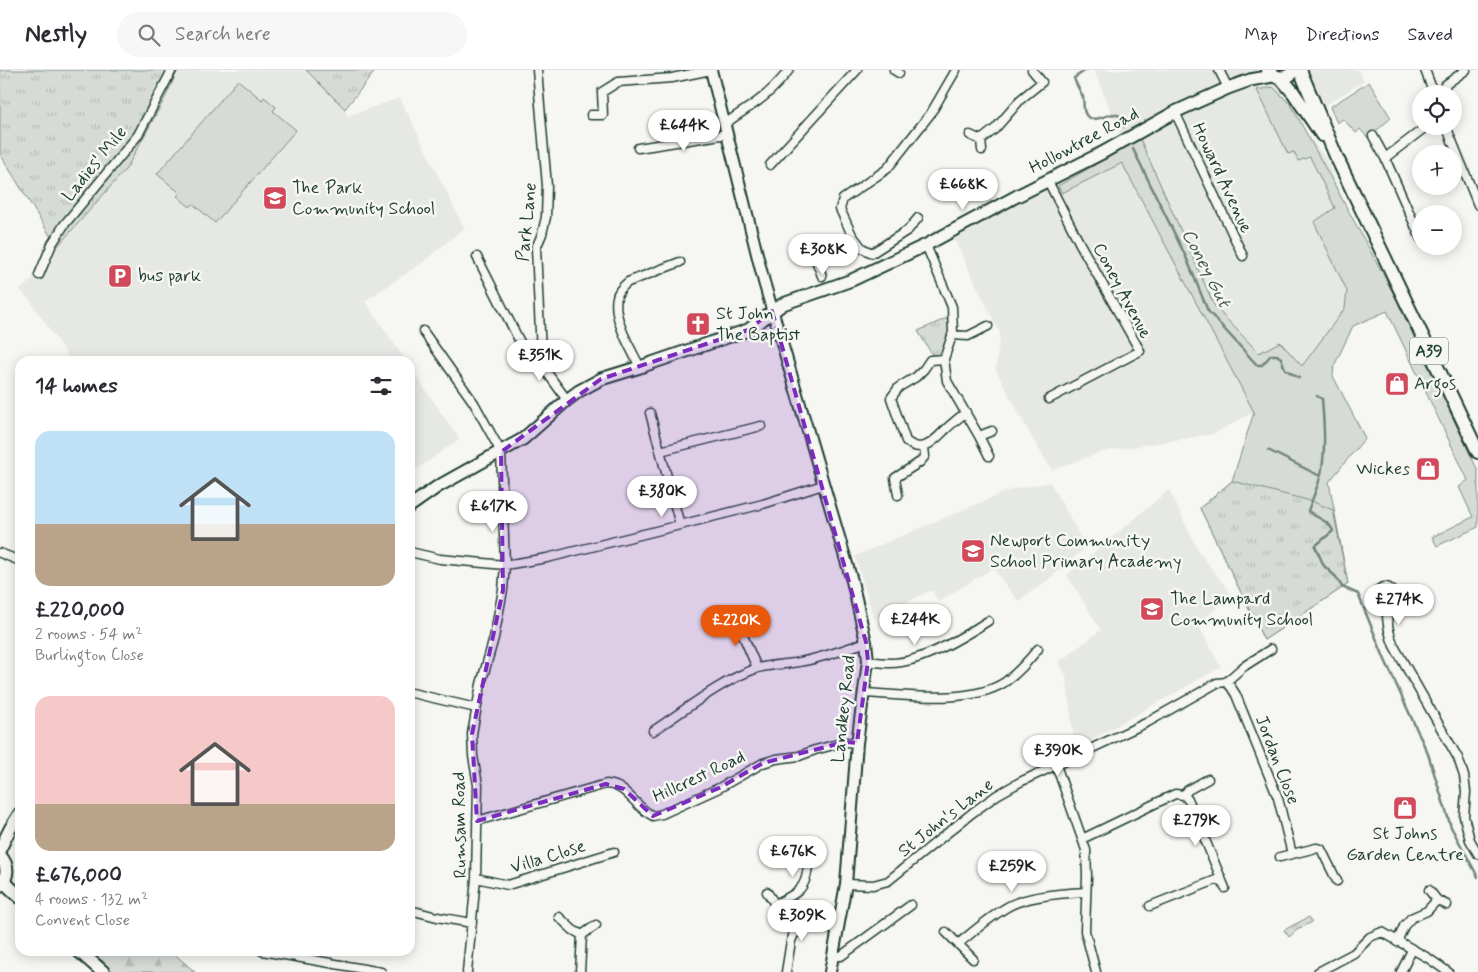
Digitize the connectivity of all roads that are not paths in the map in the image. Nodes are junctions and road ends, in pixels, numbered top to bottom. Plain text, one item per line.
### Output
1 (172, 70) edge
2 (537, 70) edge
3 (711, 70) edge
4 (789, 70) edge
5 (857, 70) edge
6 (956, 70) edge
7 (1032, 70) edge
8 (1219, 70) edge
9 (1258, 70) edge
10 (1296, 70) edge
11 (1300, 70) edge
12 (1425, 70) edge
13 (1466, 70) edge
14 (1274, 75) edge
15 (1250, 80) junction
16 (1429, 82) junction
17 (1430, 85) edge
18 (1445, 85) joint
19 (1228, 88) junction
20 (1175, 112) junction
21 (591, 115) dead end
22 (725, 129) junction
23 (970, 135) dead end
24 (1415, 135) edge
25 (1450, 135) edge
26 (1373, 136) dead end
27 (981, 140) junction
28 (638, 148) dead end
29 (982, 150) dead end
30 (1336, 156) junction
31 (1385, 158) junction
32 (770, 165) dead end
33 (1048, 181) junction
34 (1478, 205) edge
35 (918, 218) dead end
36 (1412, 219) edge
37 (852, 235) junction
38 (926, 245) junction
39 (1243, 256) dead end
40 (477, 257) dead end
41 (680, 262) dead end
42 (39, 275) dead end
43 (822, 276) dead end
44 (772, 311) junction
45 (988, 326) dead end
46 (423, 331) dead end
47 (952, 335) junction
48 (541, 353) junction
49 (944, 359) junction
50 (640, 368) junction
51 (1049, 399) dead end
52 (567, 400) junction
53 (966, 412) junction
54 (650, 413) dead end
55 (761, 426) dead end
56 (992, 431) dead end
57 (979, 436) junction
58 (924, 447) junction
59 (660, 451) junction
60 (501, 452) junction
61 (1478, 452) edge
62 (989, 456) dead end
63 (823, 485) junction
64 (898, 495) dead end
65 (415, 502) edge
66 (680, 526) junction
67 (415, 553) edge
68 (0, 554) edge
69 (15, 559) edge
70 (505, 565) junction
71 (1387, 604) dead end
72 (735, 617) dead end
73 (988, 621) dead end
74 (866, 642) junction
75 (1038, 649) dead end
76 (1271, 649) dead end
77 (868, 661) junction
78 (757, 668) junction
79 (1226, 682) junction
80 (864, 693) junction
81 (415, 694) edge
82 (476, 708) junction
83 (654, 731) dead end
84 (857, 742) junction
85 (1056, 765) junction
86 (1208, 779) dead end
87 (1184, 795) junction
88 (15, 821) edge
89 (477, 821) junction
90 (1082, 839) junction
91 (792, 845) dead end
92 (819, 846) dead end
93 (597, 847) dead end
94 (0, 849) edge
95 (614, 852) dead end
96 (1292, 854) junction
97 (1478, 854) edge
98 (806, 855) junction
99 (0, 856) edge
100 (600, 856) junction
101 (1280, 857) dead end
102 (476, 878) junction
103 (1221, 878) junction
104 (1337, 881) dead end
105 (2, 883) edge
106 (846, 884) junction
107 (1225, 888) dead end
108 (1429, 890) dead end
109 (767, 892) dead end
110 (1086, 892) junction
111 (15, 893) edge
112 (1437, 900) junction
113 (776, 904) junction
114 (911, 905) dead end
115 (1447, 905) dead end
116 (1150, 906) dead end
117 (415, 911) edge
118 (559, 918) dead end
119 (472, 923) junction
120 (596, 925) dead end
121 (837, 930) junction
122 (946, 932) dead end
123 (794, 934) junction
124 (582, 935) junction
125 (1397, 942) junction
126 (958, 944) junction
127 (1412, 950) junction
128 (85, 956) edge
129 (285, 956) edge
130 (832, 956) junction
131 (973, 959) dead end
132 (345, 969) edge
133 (103, 972) edge
134 (381, 972) edge
135 (467, 972) edge
136 (580, 972) edge
137 (786, 972) edge
138 (830, 972) edge
139 (1096, 972) edge
140 (1318, 972) edge
141 (1401, 972) edge
142 (1448, 972) edge

1 - 42 street, Ladies' Mile
2 - 48 street, Park Lane
3 - 21 street
3 - 22 street, Landkey Road
4 - 22 street
5 - 32 street
6 - 37 street
7 - 27 street
8 - 19 street
9 - 15 main road
10 - 14 main road
11 - 30 main road, A39
12 - 16 street
13 - 18 street
14 - 15 main road, Hollowtree Road
14 - 30 main road, A39
15 - 19 main road, Hollowtree Road
16 - 17 street
16 - 18 street
19 - 20 main road, Hollowtree Road
20 - 33 main road, Hollowtree Road
20 - 39 street, Howard Avenue
22 - 28 street
22 - 44 street, Landkey Road
23 - 27 street
24 - 31 street
25 - 34 street
26 - 31 street
27 - 29 street
30 - 61 main road, A39
31 - 36 street
33 - 38 main road, Hollowtree Road
33 - 51 street, Coney Avenue
35 - 37 street
37 - 43 street
38 - 44 main road, Hollowtree Road
38 - 47 street
40 - 48 street
41 - 50 street
44 - 50 main road, Hollowtree Road
44 - 63 street, Landkey Road
45 - 47 street
46 - 60 street
47 - 49 street
48 - 52 street, Park Lane
49 - 53 street
49 - 58 street
50 - 52 main road, Hollowtree Road
52 - 60 main road, Hollowtree Road
53 - 57 street
53 - 58 street
54 - 59 street
55 - 59 street
56 - 57 street
57 - 62 street
58 - 64 street
59 - 66 street
60 - 65 main road, Hollowtree Road
60 - 70 street, Rumsam Road
63 - 66 street
63 - 74 street, Landkey Road
66 - 70 street
67 - 70 street
68 - 69 street
70 - 82 street, Rumsam Road
71 - 97 street
72 - 78 street
73 - 77 street
74 - 77 street, Landkey Road
74 - 78 street
75 - 80 street
76 - 79 street, St John's Lane
77 - 80 street, Landkey Road
78 - 83 street
79 - 85 street, St John's Lane
79 - 96 street, Jordan Close
80 - 84 street, Landkey Road
81 - 82 street
82 - 89 street, Rumsam Road
84 - 89 street, Hillcrest Road
84 - 106 street, Landkey Road
85 - 90 street
85 - 106 street, St John's Lane
86 - 87 street
87 - 90 street
87 - 103 street
88 - 94 main road
89 - 102 street, Rumsam Road
90 - 110 street
91 - 98 street
92 - 98 street
93 - 100 street, Villa Close
95 - 100 street, Villa Close
96 - 101 street
96 - 104 street
98 - 113 street
99 - 105 main road
100 - 102 street, Villa Close
102 - 119 street, Rumsam Road
103 - 107 street
103 - 116 street
105 - 111 main road
106 - 121 street, Landkey Road
108 - 112 street
109 - 113 street
110 - 126 street
110 - 139 street
112 - 115 street
112 - 125 street
113 - 123 street
114 - 130 street
117 - 119 street
118 - 124 street
119 - 135 street, Rumsam Road
120 - 124 street
121 - 123 street
121 - 130 street, Landkey Road
122 - 126 street
123 - 137 street
124 - 136 street
125 - 127 street
125 - 140 street
126 - 131 street
127 - 141 street
127 - 142 street
128 - 133 main road
129 - 132 street
130 - 138 street, Landkey Road
132 - 134 street

